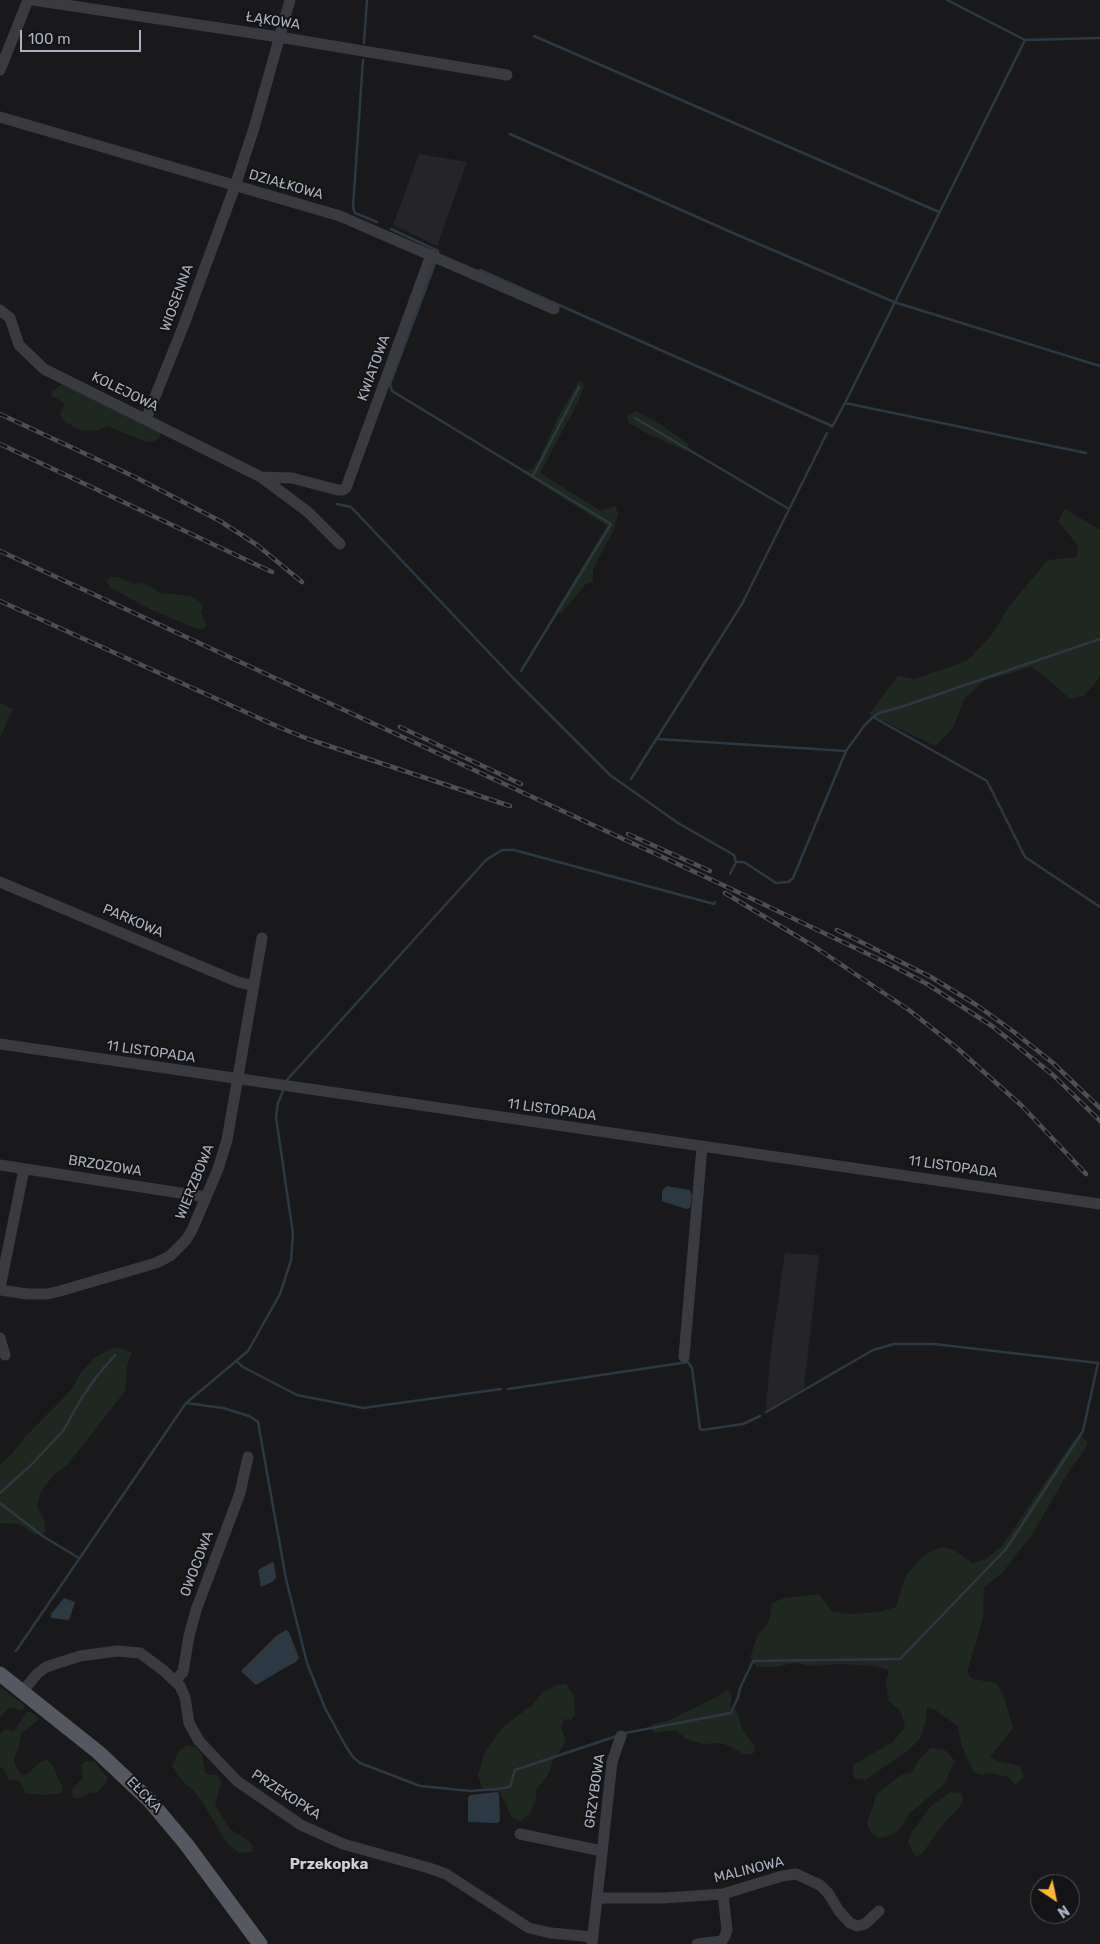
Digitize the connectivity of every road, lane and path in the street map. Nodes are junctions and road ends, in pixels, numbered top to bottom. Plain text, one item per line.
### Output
1 (28, 0) edge
2 (33, 0) edge
3 (290, 0) edge
4 (279, 37) junction
5 (0, 70) edge
6 (507, 75) dead end
7 (0, 117) edge
8 (235, 186) junction
9 (431, 255) junction
10 (554, 309) dead end
11 (0, 310) edge
12 (146, 420) junction
13 (261, 477) junction
14 (343, 490) joint
15 (340, 544) dead end
16 (0, 882) edge
17 (262, 938) dead end
18 (254, 986) junction
19 (0, 1044) edge
20 (238, 1080) junction
21 (702, 1147) junction
22 (0, 1165) edge
23 (24, 1169) junction
24 (206, 1197) junction
25 (1100, 1204) edge
26 (0, 1289) edge
27 (0, 1338) edge
28 (5, 1355) dead end
29 (684, 1357) dead end
30 (248, 1458) dead end
31 (0, 1674) edge
32 (176, 1681) junction
33 (22, 1692) junction
34 (621, 1736) dead end
35 (520, 1834) dead end
36 (602, 1851) junction
37 (723, 1894) junction
38 (598, 1898) junction
39 (879, 1911) dead end
40 (592, 1941) edge
41 (260, 1944) edge
42 (697, 1944) edge

1 - 5 street
2 - 4 street, ŁĄKOWA
3 - 4 street, WIOSENNA
4 - 6 street, ŁĄKOWA
4 - 8 street, WIOSENNA
7 - 8 street, DZIAŁKOWA
8 - 9 street, DZIAŁKOWA
8 - 12 street, WIOSENNA
9 - 10 street, DZIAŁKOWA
9 - 14 street, KWIATOWA
11 - 12 street, KOLEJOWA
12 - 13 street, KOLEJOWA
13 - 14 street, KOLEJOWA
13 - 15 street, KOLEJOWA
16 - 18 street, PARKOWA
17 - 18 street, WIERZBOWA
18 - 20 street, WIERZBOWA
19 - 20 street, 11 LISTOPADA
20 - 21 street, 11 LISTOPADA
20 - 24 street, WIERZBOWA
21 - 25 street, 11 LISTOPADA
21 - 29 street
22 - 23 street, BRZOZOWA
23 - 24 street, BRZOZOWA
23 - 26 street
24 - 26 street, WIERZBOWA
27 - 28 street
30 - 32 street, OWOCOWA
31 - 33 main road, EŁCKA
32 - 33 street, PRZEKOPKA
32 - 40 street, PRZEKOPKA
33 - 41 main road, EŁCKA
34 - 36 street, GRZYBOWA
35 - 36 street, GRZYBOWA
36 - 38 street, GRZYBOWA
37 - 38 street, MALINOWA
37 - 39 street, MALINOWA
37 - 42 street
38 - 40 street, GRZYBOWA

